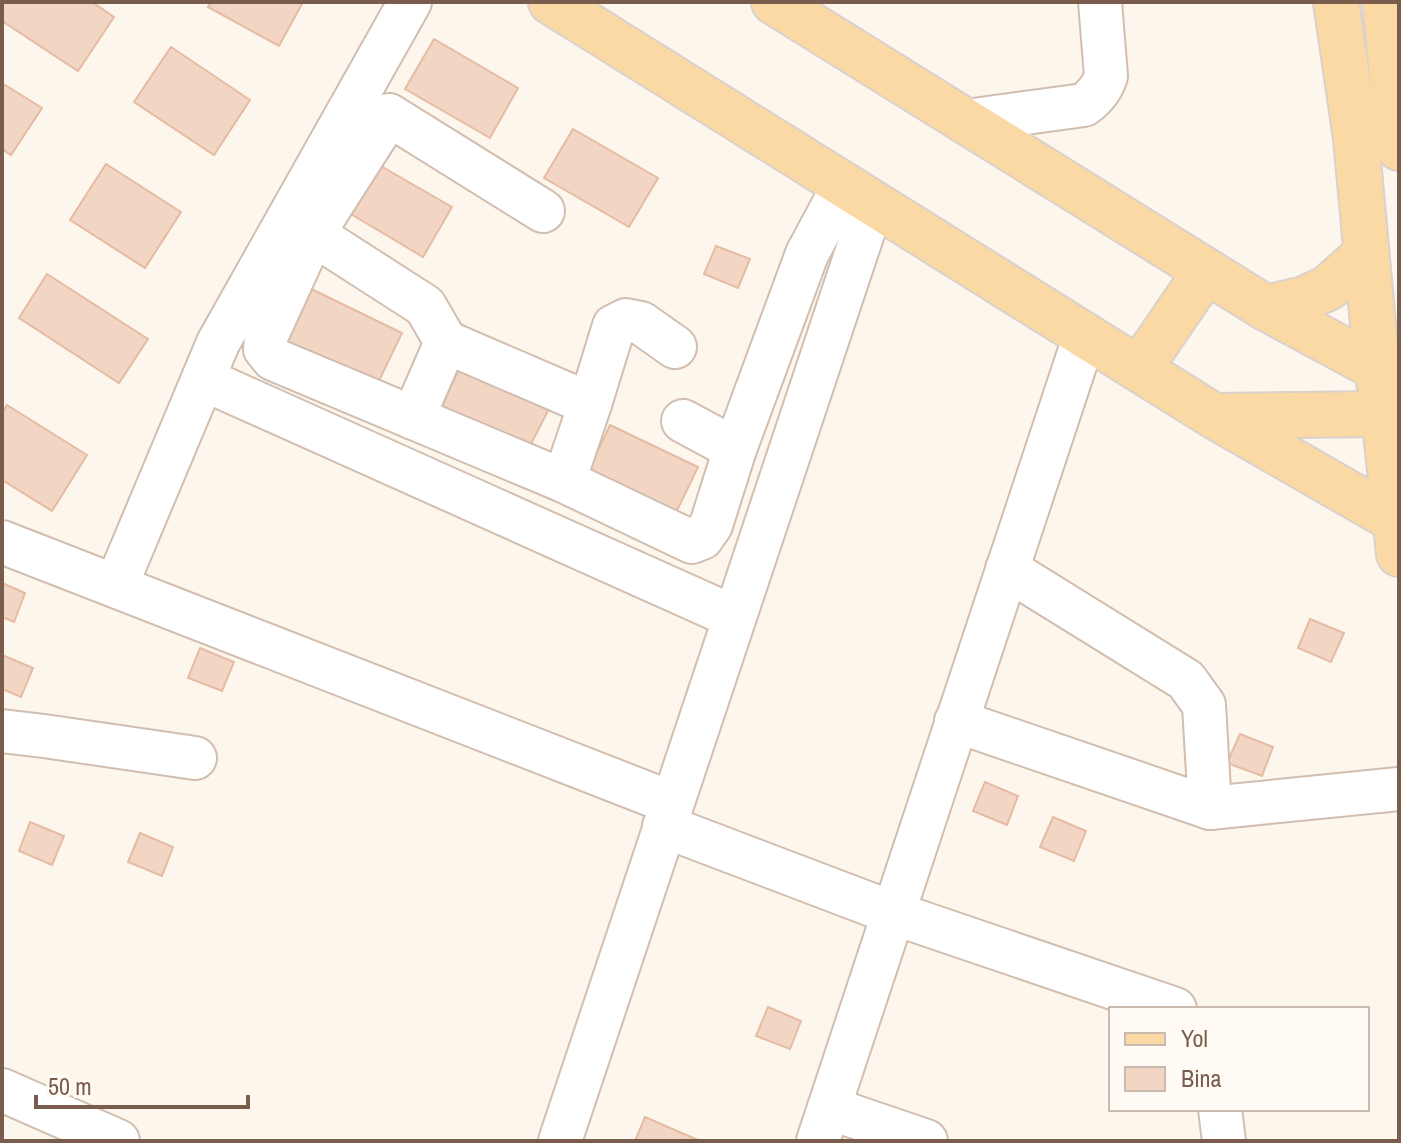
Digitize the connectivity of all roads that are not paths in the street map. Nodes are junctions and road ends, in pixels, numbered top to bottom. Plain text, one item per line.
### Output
1 (410, 2) edge
2 (551, 2) edge
3 (774, 2) edge
4 (1100, 2) edge
5 (1336, 2) edge
6 (1385, 2) edge
7 (966, 121) junction
8 (1399, 148) edge
9 (859, 194) junction
10 (543, 211) dead end
11 (313, 234) junction
12 (1366, 254) junction
13 (1206, 271) junction
14 (1266, 308) junction
15 (1085, 335) junction
16 (446, 342) junction
17 (675, 347) dead end
18 (1139, 369) junction
19 (1388, 370) edge
20 (203, 379) junction
21 (590, 404) junction
22 (1392, 414) edge
23 (1214, 416) junction
24 (413, 418) junction
25 (683, 421) dead end
26 (735, 449) junction
27 (564, 481) junction
28 (1397, 537) edge
29 (2, 542) edge
30 (1007, 569) junction
31 (116, 586) junction
32 (734, 617) junction
33 (956, 721) junction
34 (2, 731) edge
35 (195, 758) dead end
36 (1399, 789) edge
37 (1210, 808) junction
38 (668, 814) junction
39 (893, 913) junction
40 (1169, 1007) edge
41 (2, 1090) edge
42 (1220, 1111) edge
43 (823, 1124) edge
44 (118, 1141) edge
45 (560, 1141) edge
46 (926, 1141) edge
47 (1224, 1141) edge

1 - 20 street
2 - 9 main road
3 - 7 main road
4 - 7 street
5 - 12 main road
6 - 8 main road
7 - 13 main road
9 - 15 main road
9 - 26 street
9 - 32 street
10 - 11 street
11 - 16 street
11 - 24 street
12 - 14 main road
12 - 19 main road
13 - 14 main road
13 - 18 main road
14 - 19 main road
15 - 18 main road
15 - 30 street
16 - 21 street
16 - 24 street
17 - 21 street
18 - 23 main road
19 - 22 main road
20 - 31 street
20 - 32 street
21 - 27 street
22 - 23 main road
22 - 28 main road
23 - 28 main road
24 - 27 street
25 - 26 street
26 - 27 street
29 - 31 street
30 - 33 street
30 - 37 street
31 - 38 street
32 - 38 street
33 - 37 street
33 - 39 street
34 - 35 street
36 - 37 street
38 - 39 street
38 - 45 street
39 - 40 street
39 - 43 street
41 - 44 street
42 - 47 street
43 - 46 street

